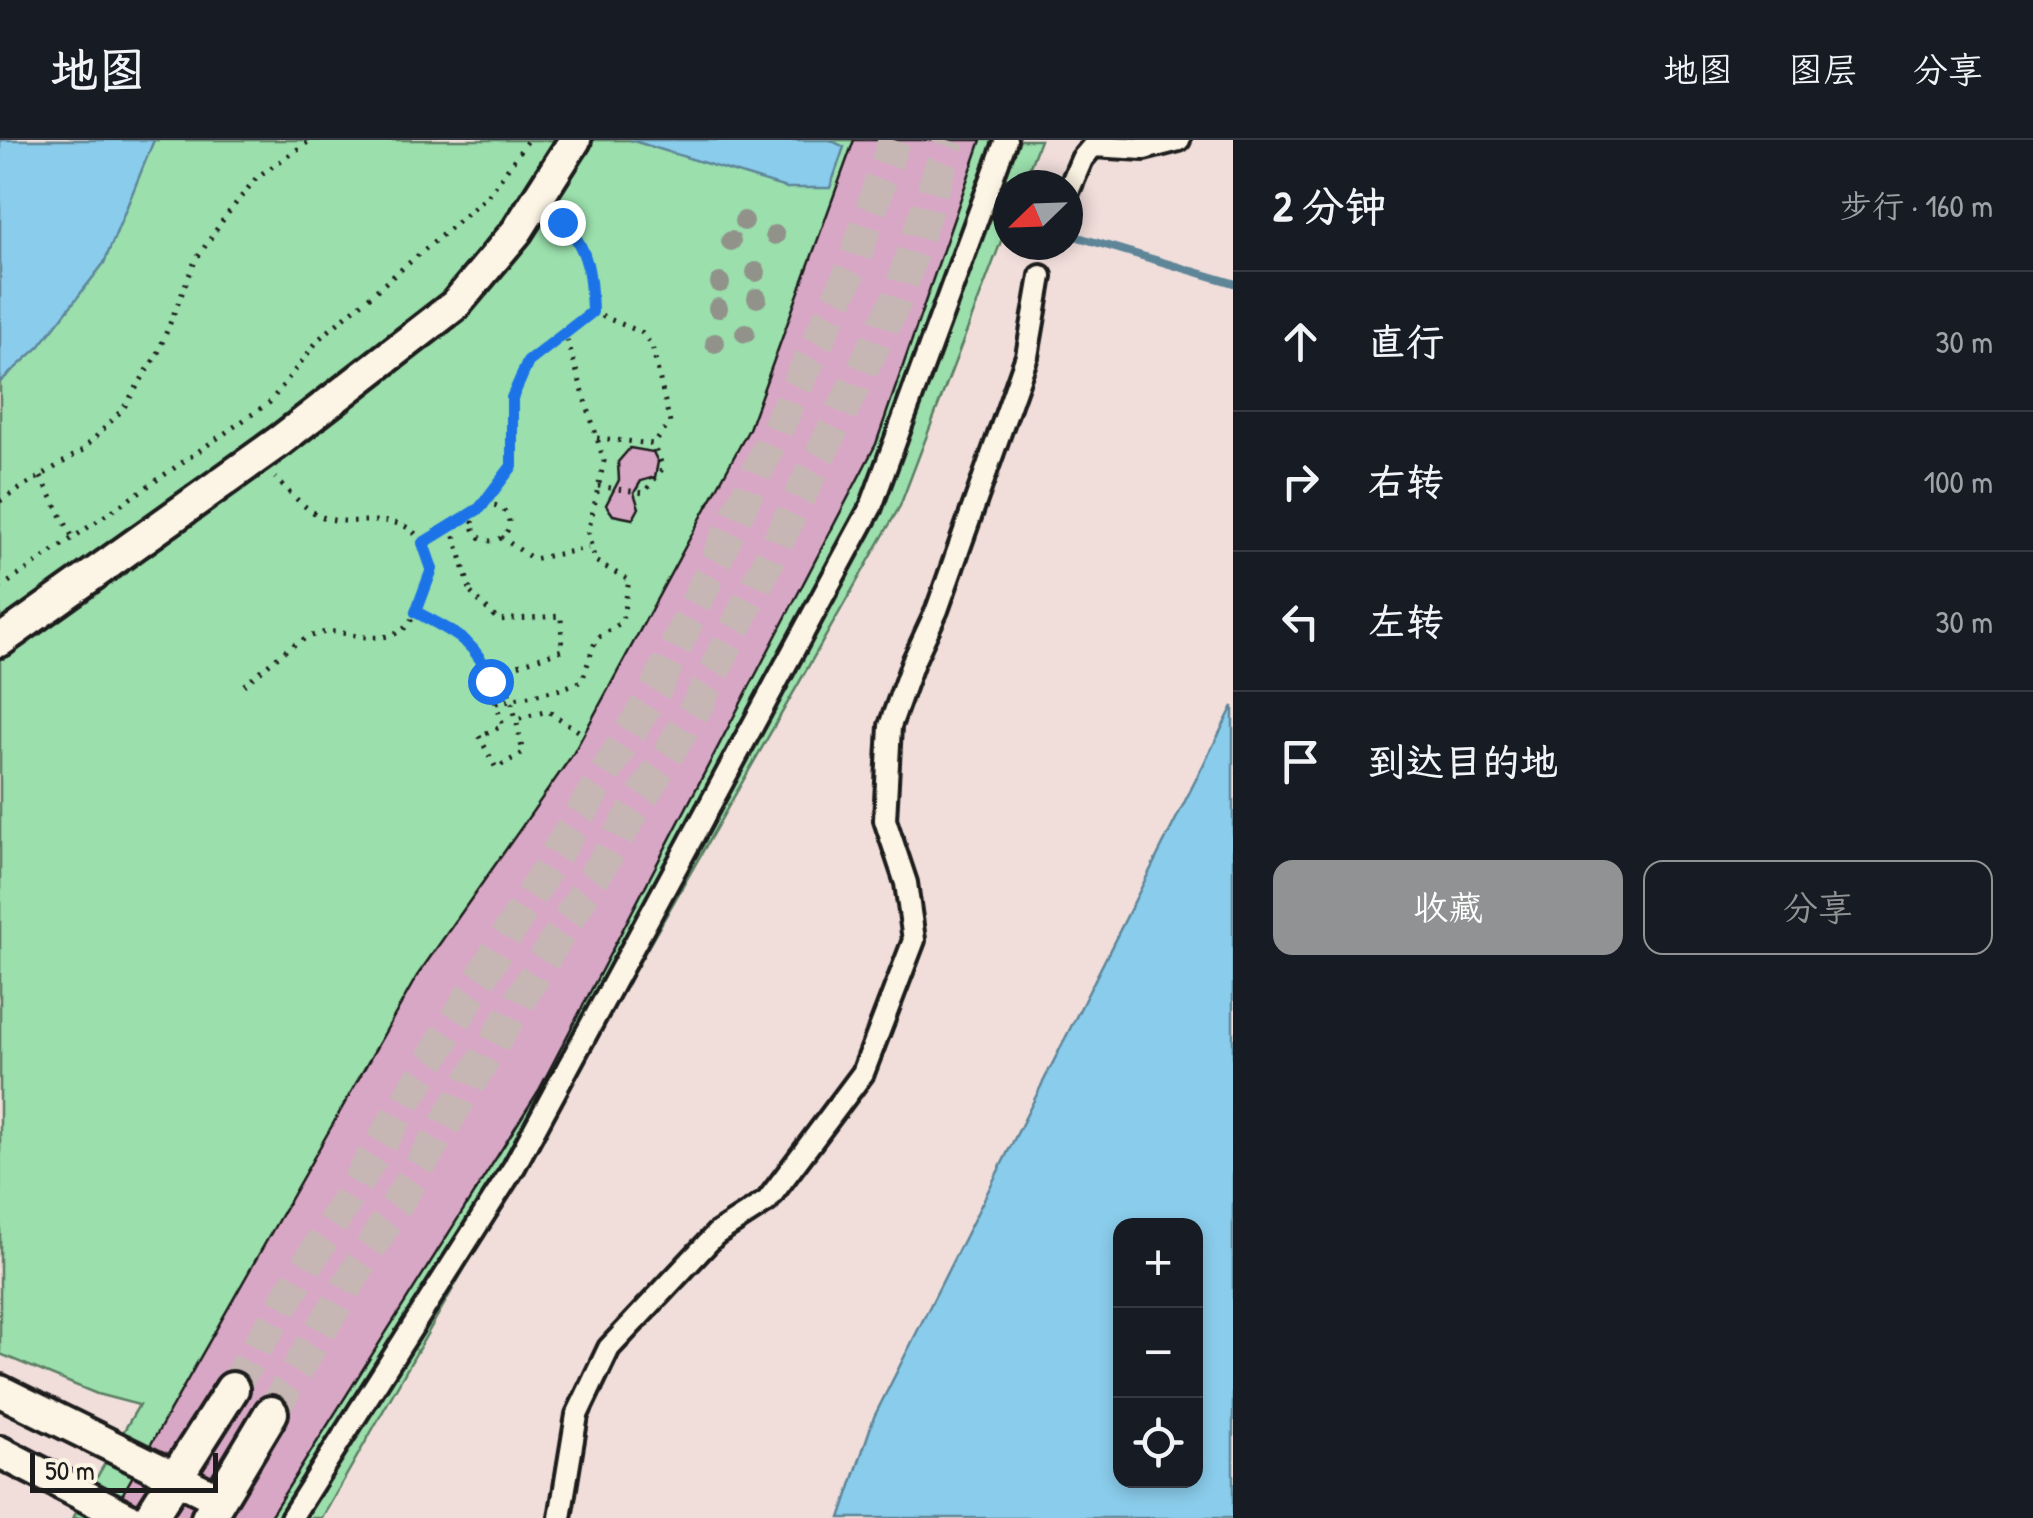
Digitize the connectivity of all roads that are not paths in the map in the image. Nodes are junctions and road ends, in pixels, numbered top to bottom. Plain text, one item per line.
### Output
1 (575, 140) edge
2 (1006, 140) edge
3 (1178, 140) edge
4 (1077, 170) edge
5 (1041, 276) dead end
6 (0, 641) edge
7 (232, 1389) tunnel mouth
8 (0, 1391) edge
9 (271, 1414) tunnel mouth
10 (0, 1452) edge
11 (175, 1478) junction
12 (214, 1509) edge
13 (128, 1518) edge
14 (150, 1518) edge
15 (291, 1518) edge
16 (560, 1518) edge

1 - 6 street
2 - 15 street
3 - 4 street
5 - 16 street
7 - 11 main road
8 - 11 street
9 - 12 main road
10 - 13 street
11 - 12 street
11 - 14 main road

